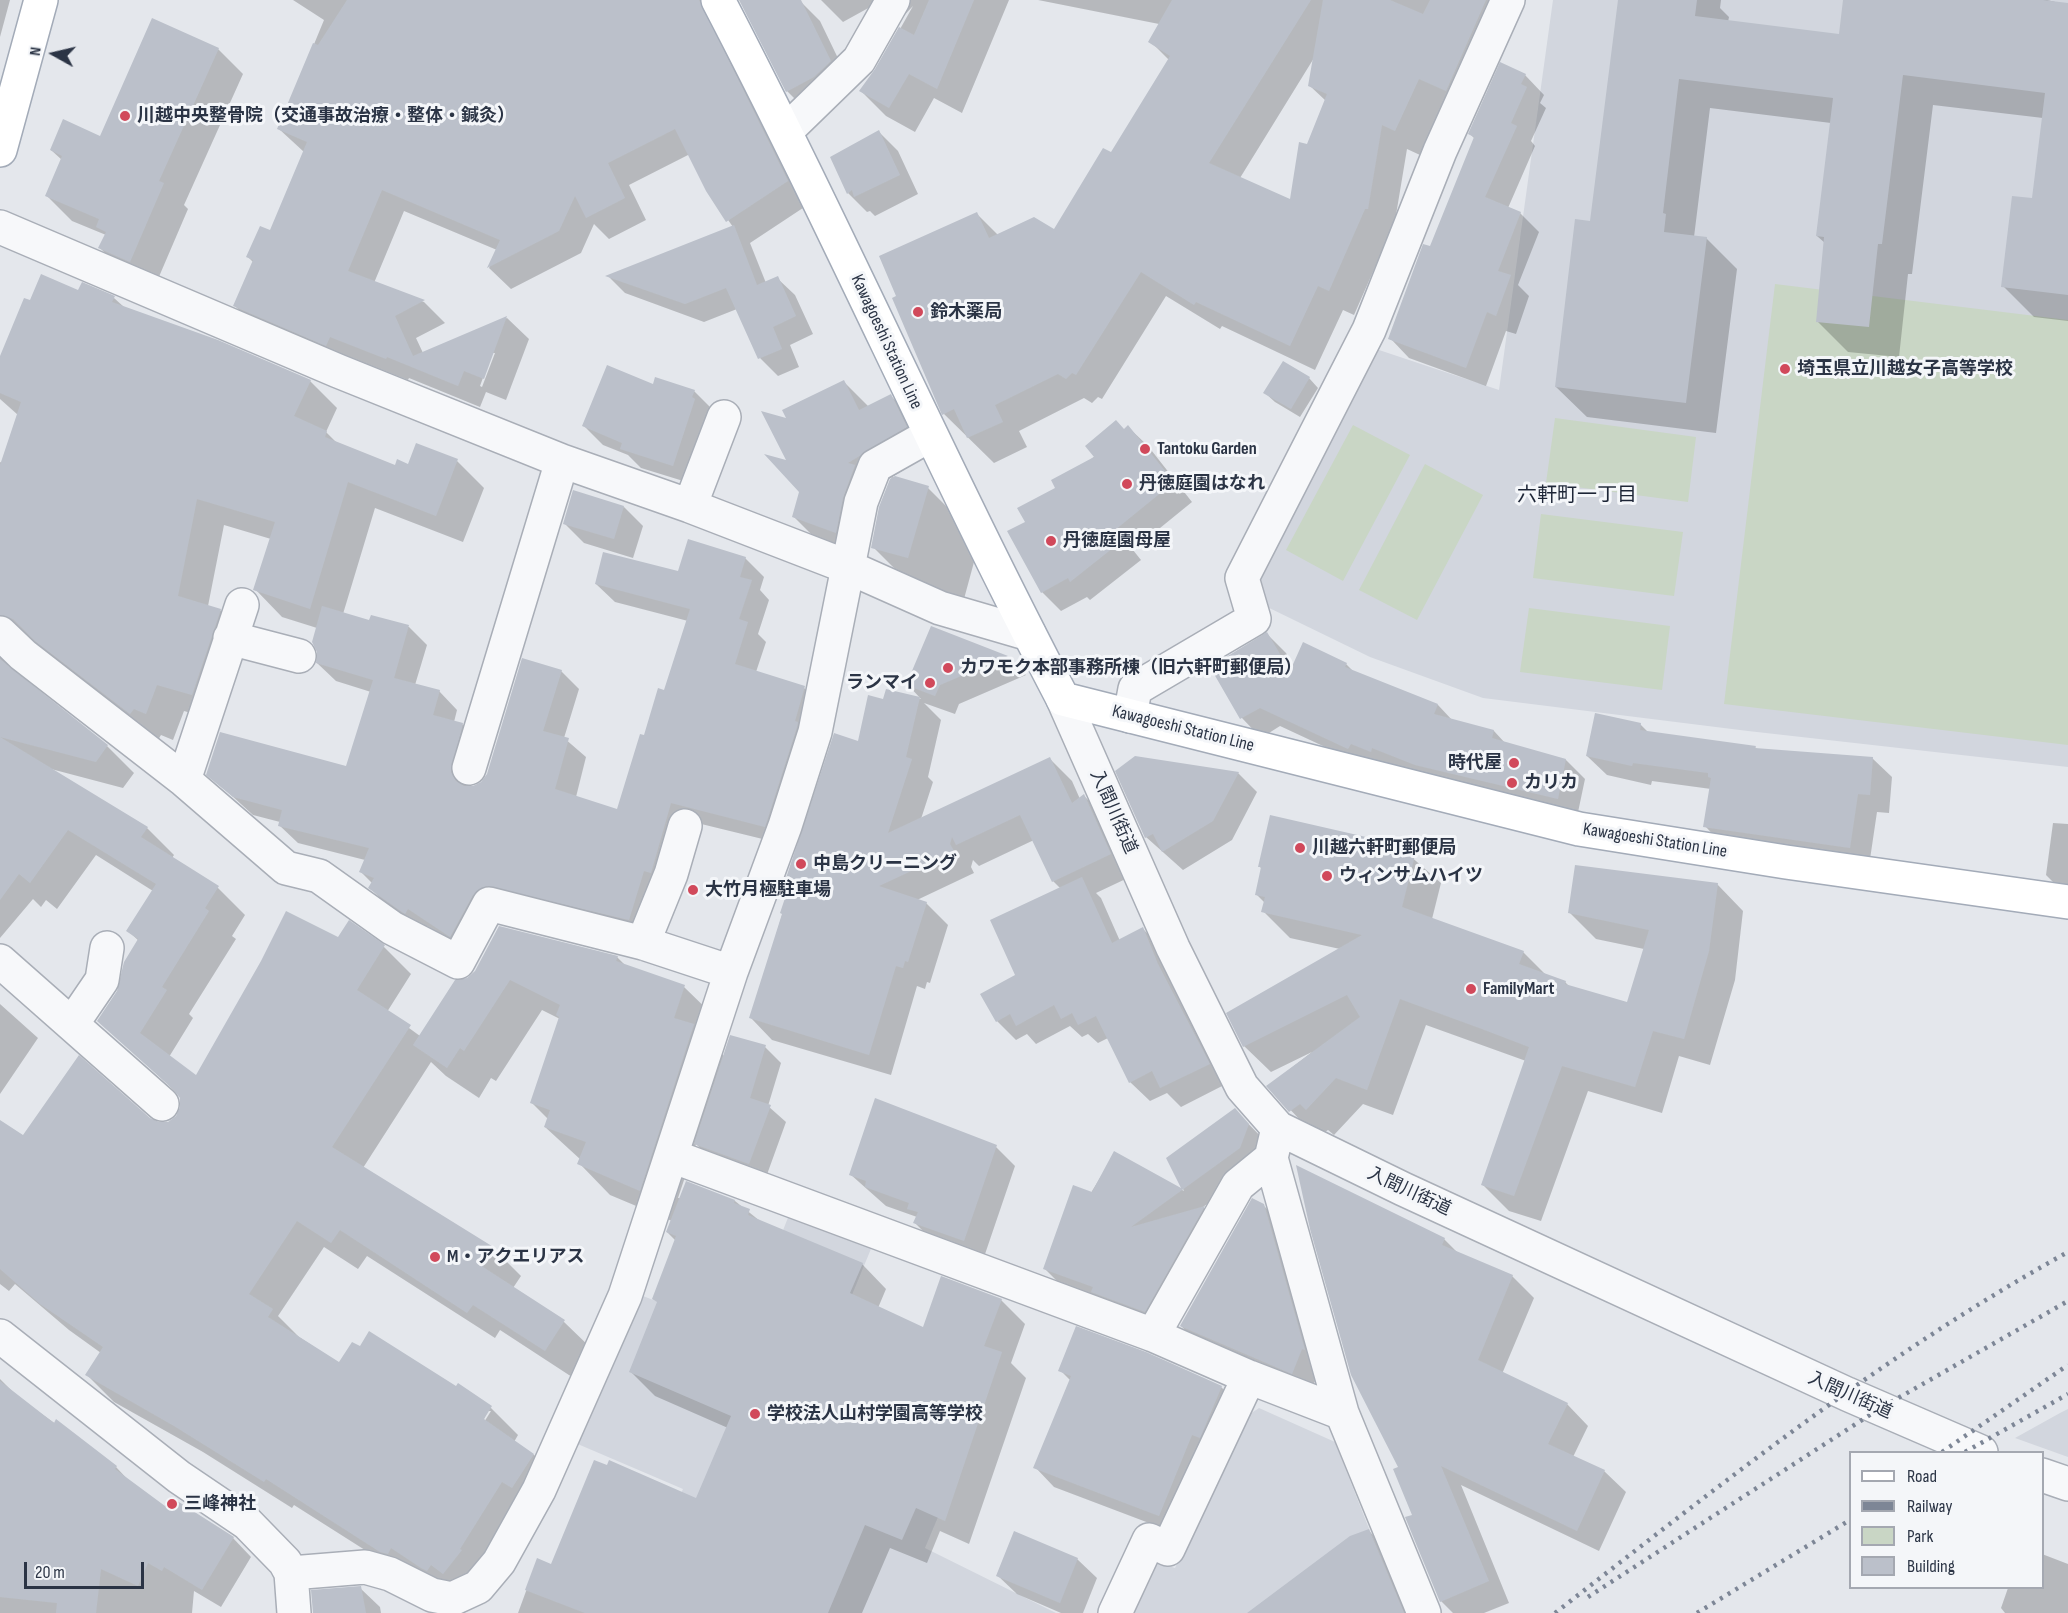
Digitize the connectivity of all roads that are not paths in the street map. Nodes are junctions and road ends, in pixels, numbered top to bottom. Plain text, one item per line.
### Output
1 (41, 0) edge
2 (718, 0) edge
3 (893, 0) edge
4 (1508, 0) edge
5 (786, 131) junction
6 (0, 150) edge
7 (0, 227) edge
8 (724, 417) dead end
9 (930, 435) junction
10 (562, 461) junction
11 (690, 506) junction
12 (848, 567) junction
13 (242, 605) dead end
14 (0, 633) edge
15 (1029, 634) junction
16 (230, 638) junction
17 (299, 656) dead end
18 (1063, 699) junction
19 (1130, 716) junction
20 (469, 768) dead end
21 (184, 780) junction
22 (685, 826) dead end
23 (2068, 902) edge
24 (643, 943) junction
25 (107, 948) dead end
26 (0, 961) edge
27 (731, 972) junction
28 (72, 1024) junction
29 (162, 1104) dead end
30 (1275, 1143) junction
31 (672, 1156) junction
32 (1153, 1335) junction
33 (0, 1336) edge
34 (1249, 1377) junction
35 (1342, 1413) junction
36 (1979, 1451) edge
37 (2044, 1475) edge
38 (2068, 1484) edge
39 (291, 1573) junction
40 (294, 1613) edge
41 (1115, 1613) edge
42 (1424, 1613) edge

1 - 6 main road
2 - 5 main road, Kawagoeshi Station Line
3 - 5 street
4 - 19 street
5 - 9 main road, Kawagoeshi Station Line
7 - 10 street
8 - 11 street
9 - 12 street
9 - 15 main road, Kawagoeshi Station Line
10 - 11 street
10 - 20 street
11 - 12 street
12 - 15 street
12 - 27 street
13 - 16 street
14 - 21 street
15 - 18 main road, Kawagoeshi Station Line
16 - 17 street
16 - 21 street
18 - 19 main road, Kawagoeshi Station Line
18 - 30 street, 入間川街道
19 - 23 main road, Kawagoeshi Station Line
21 - 24 street
22 - 24 street
24 - 27 street
25 - 28 street
26 - 28 street
27 - 31 street
28 - 29 street
30 - 32 street
30 - 35 street
30 - 36 street, 入間川街道
31 - 32 street
31 - 39 street
32 - 34 street
33 - 39 street
34 - 35 street
34 - 41 street
35 - 42 street
37 - 38 street
39 - 40 street

